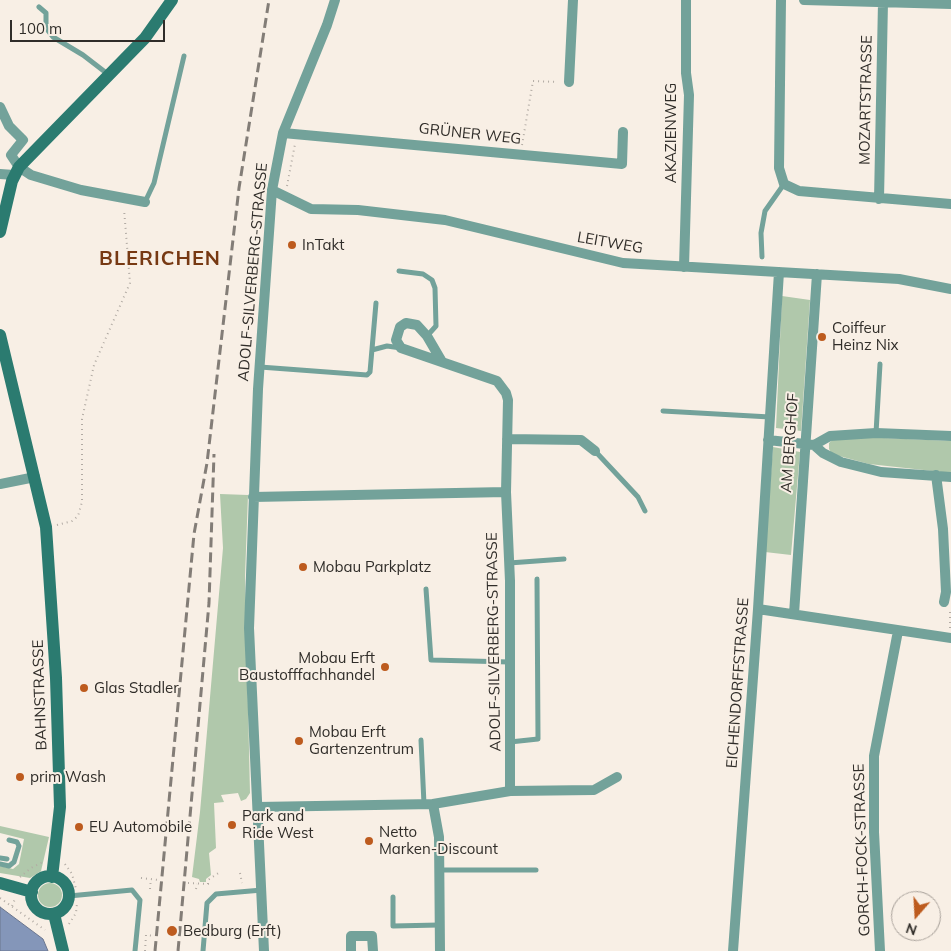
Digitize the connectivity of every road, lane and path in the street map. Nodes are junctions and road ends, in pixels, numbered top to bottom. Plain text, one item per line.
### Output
1 (172, 0) edge
2 (335, 0) edge
3 (573, 0) edge
4 (686, 0) edge
5 (781, 0) edge
6 (804, 0) edge
7 (882, 2) junction
8 (951, 4) edge
9 (39, 7) dead end
10 (184, 56) dead end
11 (110, 75) junction
12 (570, 82) joint
13 (0, 107) edge
14 (4, 124) edge
15 (623, 132) dead end
16 (283, 133) junction
17 (296, 134) junction
18 (521, 155) junction
19 (16, 171) junction
20 (0, 174) edge
21 (784, 184) junction
22 (272, 190) junction
23 (285, 196) junction
24 (879, 198) junction
25 (123, 199) junction
26 (145, 202) joint
27 (951, 204) edge
28 (0, 232) edge
29 (762, 257) dead end
30 (684, 267) junction
31 (399, 271) dead end
32 (779, 272) junction
33 (817, 274) junction
34 (951, 289) edge
35 (376, 302) dead end
36 (427, 336) junction
37 (1, 341) edge
38 (401, 348) junction
39 (372, 350) junction
40 (441, 360) junction
41 (880, 364) dead end
42 (259, 367) junction
43 (663, 412) dead end
44 (770, 417) junction
45 (876, 433) junction
46 (951, 436) edge
47 (507, 439) junction
48 (768, 440) junction
49 (809, 445) junction
50 (595, 451) joint
51 (936, 476) junction
52 (35, 477) junction
53 (951, 477) edge
54 (0, 484) edge
55 (506, 492) junction
56 (253, 497) junction
57 (645, 511) dead end
58 (46, 527) junction
59 (564, 559) dead end
60 (509, 562) junction
61 (537, 579) dead end
62 (426, 589) dead end
63 (944, 602) joint
64 (758, 609) junction
65 (794, 614) junction
66 (898, 630) junction
67 (950, 638) edge
68 (510, 662) junction
69 (421, 740) dead end
70 (510, 742) junction
71 (617, 777) dead end
72 (510, 791) junction
73 (428, 804) junction
74 (258, 807) junction
75 (9, 840) dead end
76 (0, 858) edge
77 (7, 859) dead end
78 (0, 864) edge
79 (440, 870) junction
80 (536, 870) dead end
81 (220, 872) dead end
82 (240, 873) dead end
83 (52, 876) junction
84 (141, 878) dead end
85 (151, 879) junction
86 (159, 880) dead end
87 (0, 883) edge
88 (188, 883) dead end
89 (196, 884) junction
90 (150, 889) dead end
91 (196, 889) dead end
92 (262, 890) junction
93 (32, 892) junction
94 (74, 892) junction
95 (244, 892) junction
96 (393, 896) dead end
97 (0, 898) edge
98 (54, 914) junction
99 (440, 925) junction
100 (58, 928) junction
101 (154, 936) dead end
102 (63, 951) edge
103 (135, 951) edge
104 (144, 951) edge
105 (203, 951) edge
106 (264, 951) edge
107 (351, 951) edge
108 (373, 951) edge
109 (440, 951) edge
110 (733, 951) edge
111 (880, 951) edge

1 - 11 street
2 - 16 street, ADOLF-SILVERBERG-STRASSE
3 - 12 street
4 - 30 street, AKAZIENWEG
5 - 21 street
6 - 7 street
7 - 8 street
7 - 24 street, MOZARTSTRASSE
9 - 11 lane
10 - 26 lane
11 - 19 street
12 - 18 path
13 - 14 street
14 - 19 street
15 - 18 street, GRÜNER WEG
16 - 17 street, GRÜNER WEG
16 - 22 street, ADOLF-SILVERBERG-STRASSE
17 - 18 street, GRÜNER WEG
17 - 23 path
19 - 20 street
19 - 25 street
19 - 28 street
21 - 24 street
21 - 29 lane
22 - 23 street, LEITWEG
22 - 42 street, ADOLF-SILVERBERG-STRASSE
23 - 30 street, LEITWEG
24 - 27 street
25 - 26 street
25 - 58 path
30 - 32 street, LEITWEG
31 - 36 lane
32 - 33 street, LEITWEG
32 - 44 street, EICHENDORFFSTRASSE
33 - 34 street, LEITWEG
33 - 49 street, AM BERGHOF
35 - 39 lane
36 - 38 street
36 - 40 street
37 - 52 street, BAHNSTRASSE
38 - 39 lane
38 - 40 street, ADOLF-SILVERBERG-STRASSE
39 - 42 lane
40 - 47 street, ADOLF-SILVERBERG-STRASSE
41 - 45 lane
42 - 56 street, ADOLF-SILVERBERG-STRASSE
43 - 44 lane
44 - 48 street, EICHENDORFFSTRASSE
45 - 46 street
45 - 49 street
47 - 50 street
47 - 55 street, ADOLF-SILVERBERG-STRASSE
48 - 49 street
48 - 64 street, EICHENDORFFSTRASSE
49 - 51 street
49 - 65 street, AM BERGHOF
50 - 57 lane
51 - 53 street
51 - 63 street
52 - 54 street
52 - 58 street, BAHNSTRASSE
55 - 56 street
55 - 60 street, ADOLF-SILVERBERG-STRASSE
56 - 74 street, ADOLF-SILVERBERG-STRASSE
58 - 83 street, BAHNSTRASSE
59 - 60 lane
60 - 68 street, ADOLF-SILVERBERG-STRASSE
61 - 70 lane
62 - 68 lane
63 - 67 path
64 - 65 street
64 - 110 street, EICHENDORFFSTRASSE
65 - 66 street
66 - 67 street
66 - 111 street, GORCH-FOCK-STRASSE
68 - 70 street, ADOLF-SILVERBERG-STRASSE
69 - 73 lane
70 - 72 street, ADOLF-SILVERBERG-STRASSE
71 - 72 street
72 - 73 street
73 - 74 street
73 - 79 street
74 - 92 street, ADOLF-SILVERBERG-STRASSE
75 - 78 lane
76 - 77 lane
79 - 80 lane
79 - 99 street
81 - 89 path
82 - 95 path
83 - 93 street
83 - 94 street
84 - 85 path
85 - 86 path
85 - 90 path
87 - 93 street
88 - 89 path
89 - 91 path
92 - 95 lane
92 - 106 street, ADOLF-SILVERBERG-STRASSE
93 - 98 street
94 - 98 street
94 - 100 path
94 - 103 lane
95 - 105 lane
96 - 99 lane
97 - 100 path
98 - 100 street
99 - 109 street
100 - 102 street
101 - 104 path
107 - 108 street

